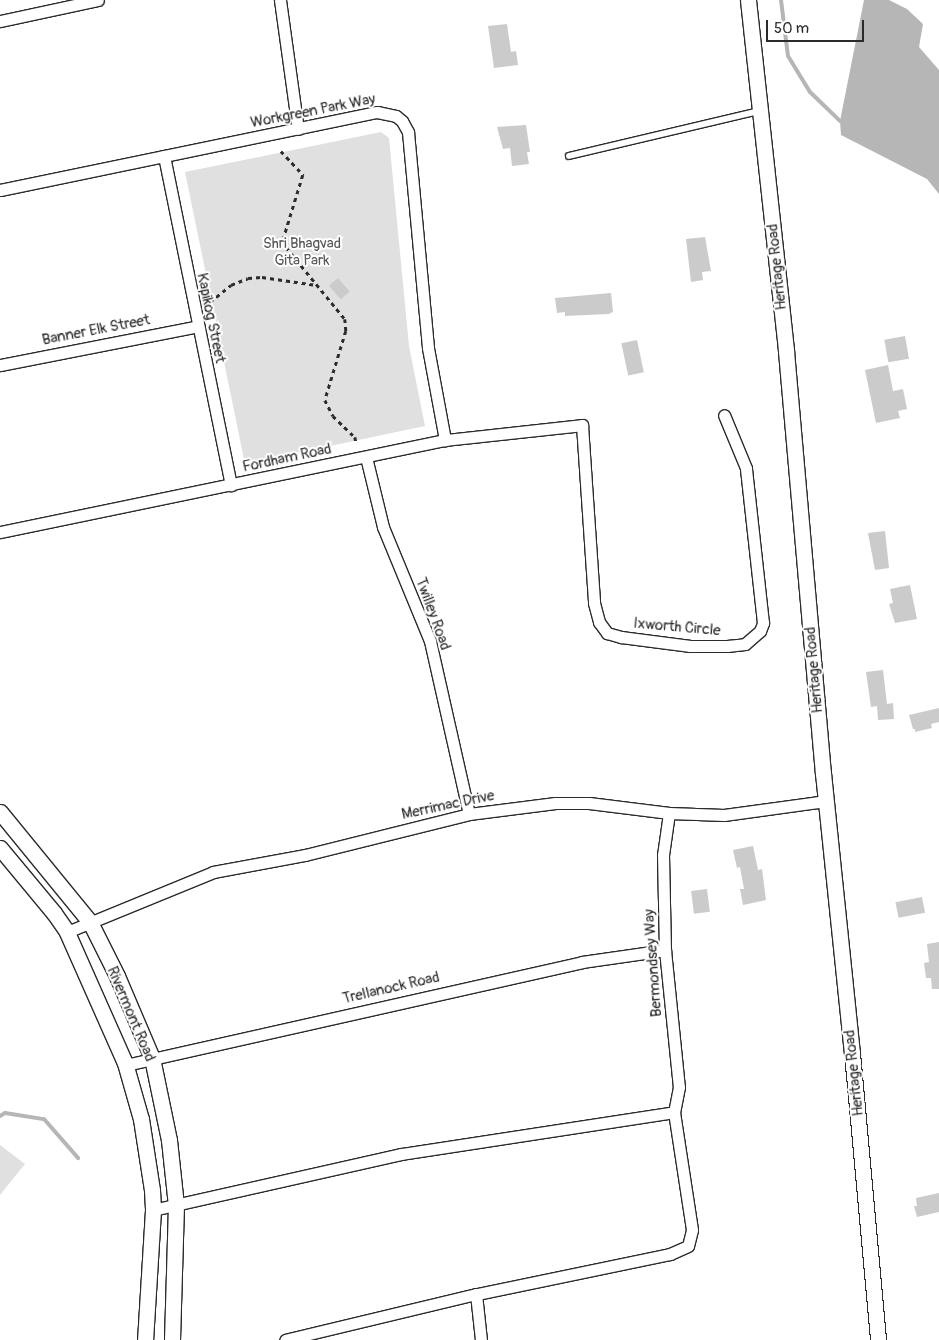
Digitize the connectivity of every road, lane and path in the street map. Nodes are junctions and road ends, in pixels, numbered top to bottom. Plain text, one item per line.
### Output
1 (98, 0) edge
2 (280, 0) edge
3 (748, 0) edge
4 (0, 21) edge
5 (760, 111) junction
6 (298, 129) junction
7 (281, 151) dead end
8 (164, 156) junction
9 (569, 156) dead end
10 (0, 190) edge
11 (317, 286) junction
12 (210, 302) dead end
13 (198, 326) junction
14 (0, 365) edge
15 (724, 415) dead end
16 (582, 425) joint
17 (445, 440) junction
18 (356, 442) dead end
19 (366, 457) junction
20 (231, 485) junction
21 (0, 532) edge
22 (826, 801) junction
23 (0, 812) edge
24 (669, 813) junction
25 (469, 814) junction
26 (0, 848) edge
27 (90, 922) junction
28 (67, 932) junction
29 (665, 950) junction
30 (152, 1058) junction
31 (126, 1065) junction
32 (674, 1112) junction
33 (176, 1205) junction
34 (153, 1210) junction
35 (476, 1294) junction
36 (145, 1340) edge
37 (172, 1340) edge
38 (285, 1340) edge
39 (481, 1340) edge
40 (878, 1340) edge

1 - 4 street
2 - 6 street
3 - 5 street, Heritage Road
5 - 9 lane
5 - 22 street, Heritage Road
6 - 8 street, Workgreen Park Way
6 - 17 street, Workgreen Park Way
7 - 11 path
8 - 10 street, Workgreen Park Way
8 - 13 street, Kapikog Street
11 - 12 path
11 - 18 path
13 - 14 street, Banner Elk Street
13 - 20 street, Kapikog Street
15 - 16 street, Ixworth Circle
16 - 17 street, Fordham Road
17 - 19 street, Fordham Road
19 - 20 street, Fordham Road
19 - 25 street, Twilley Road
20 - 21 street, Fordham Road
22 - 24 street, Merrimac Drive
22 - 40 street, Heritage Road
23 - 27 street, Rivermont Road
24 - 25 street, Merrimac Drive
24 - 29 street, Bermondsey Way
25 - 27 street, Merrimac Drive
26 - 28 street, Rivermont Road
27 - 28 street, Merrimac Drive
27 - 30 street, Rivermont Road
28 - 31 street, Rivermont Road
29 - 30 street, Trellanock Road
29 - 32 street, Bermondsey Way
30 - 31 street, Trellanock Road
30 - 33 street, Rivermont Road
31 - 34 street, Rivermont Road
32 - 33 street
32 - 35 street, Bermondsey Way
33 - 34 street
33 - 37 street, Rivermont Road
34 - 36 street, Rivermont Road
35 - 38 street
35 - 39 street

